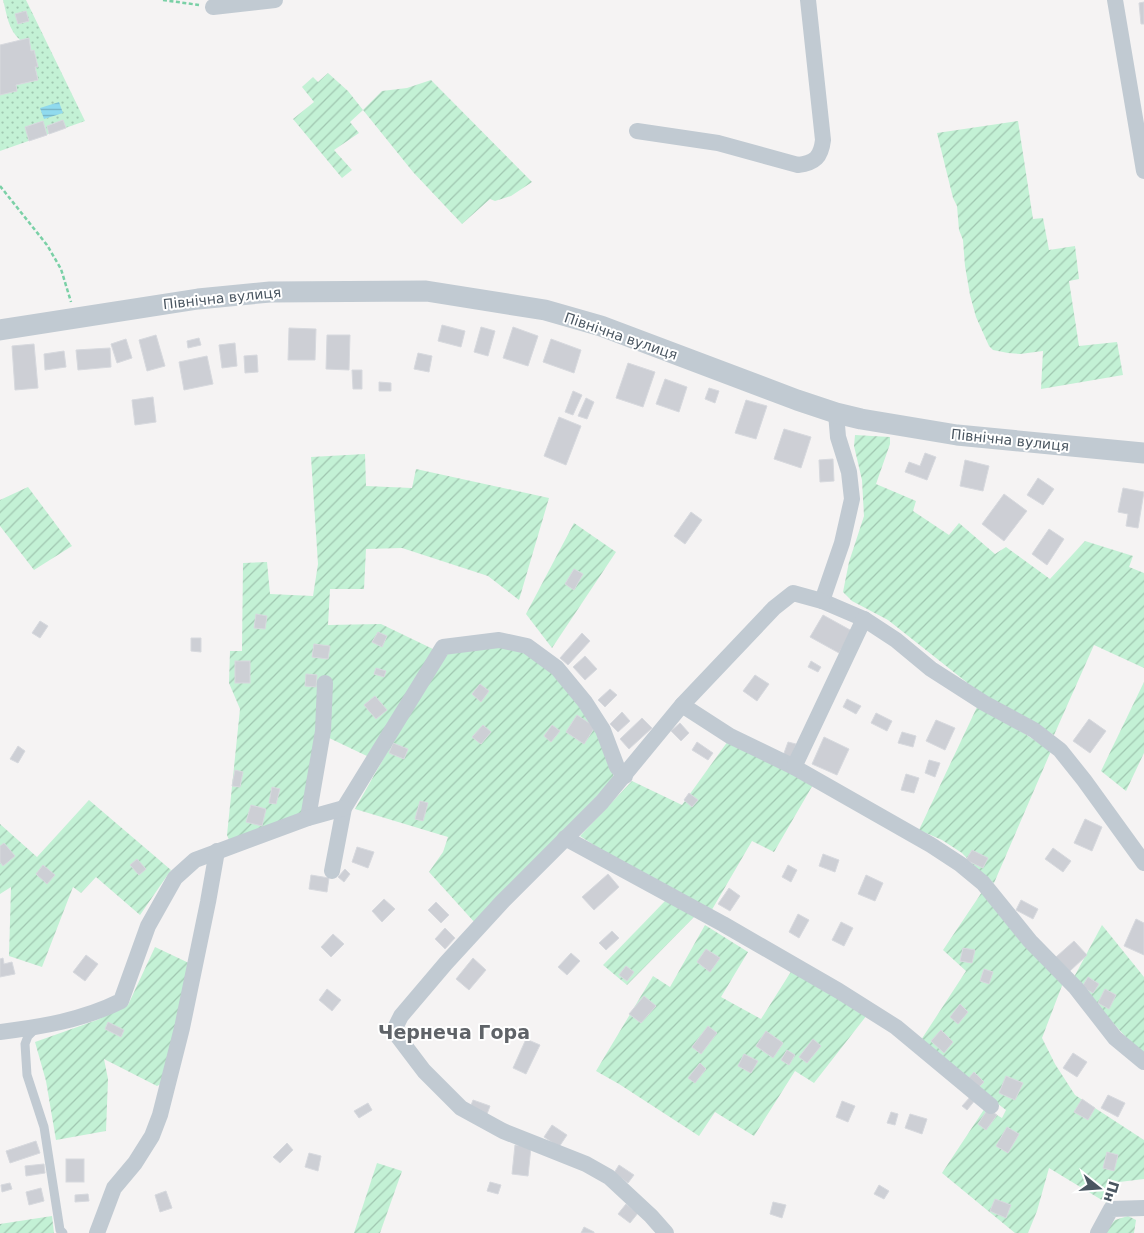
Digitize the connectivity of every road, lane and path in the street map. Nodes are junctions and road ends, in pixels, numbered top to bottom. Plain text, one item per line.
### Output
1 (163, 0) edge
2 (275, 0) edge
3 (808, 0) edge
4 (1116, 0) edge
5 (213, 7) joint
6 (637, 131) dead end
7 (1144, 171) edge
8 (0, 186) edge
9 (76, 318) junction
10 (0, 330) edge
11 (836, 413) junction
12 (1144, 453) edge
13 (822, 601) junction
14 (864, 619) junction
15 (325, 683) dead end
16 (682, 705) junction
17 (794, 767) junction
18 (625, 776) junction
19 (344, 808) junction
20 (308, 818) junction
21 (566, 838) junction
22 (217, 852) junction
23 (1144, 863) edge
24 (332, 871) dead end
25 (37, 1026) junction
26 (0, 1032) edge
27 (1144, 1062) edge
28 (991, 1106) dead end
29 (1144, 1208) edge
30 (63, 1233) edge
31 (97, 1233) edge
32 (666, 1233) edge
33 (1098, 1233) edge

1 - 5 path
2 - 5 street
3 - 6 street
4 - 7 street
8 - 9 path
9 - 10 street, Північна вулиця
9 - 11 street, Північна вулиця
11 - 12 street, Північна вулиця
11 - 13 street
13 - 14 street
13 - 16 street
14 - 17 street
14 - 23 street
15 - 20 street
16 - 17 street
16 - 18 street
17 - 27 street
18 - 19 street
18 - 21 street
19 - 20 street
19 - 24 street
20 - 22 street
21 - 28 street
21 - 32 street
22 - 25 street
22 - 31 street
25 - 26 street
25 - 30 lane
29 - 33 street

